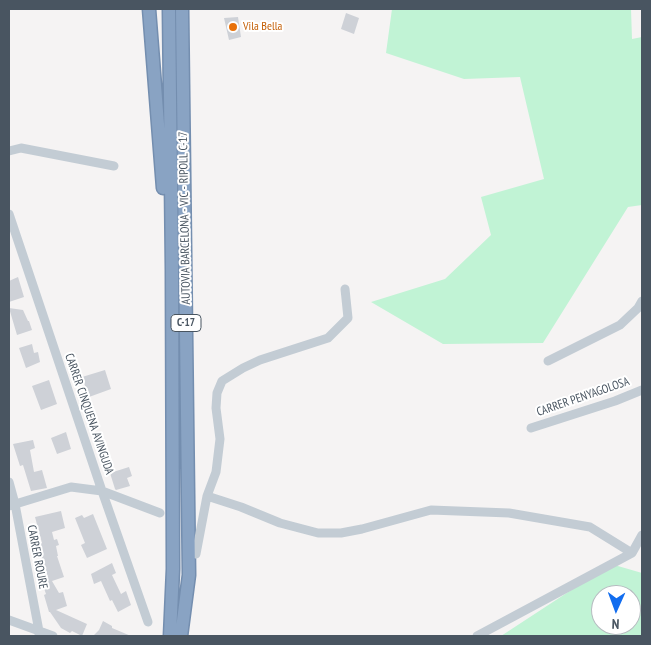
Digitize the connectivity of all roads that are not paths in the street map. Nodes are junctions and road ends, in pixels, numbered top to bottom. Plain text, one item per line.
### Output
1 (149, 9) edge
2 (169, 9) edge
3 (182, 9) edge
4 (9, 151) edge
5 (114, 166) dead end
6 (9, 214) edge
7 (172, 270) junction
8 (345, 289) dead end
9 (642, 301) edge
10 (548, 361) dead end
11 (642, 390) edge
12 (531, 428) dead end
13 (9, 482) edge
14 (102, 491) junction
15 (207, 496) junction
16 (12, 505) edge
17 (160, 513) dead end
18 (642, 534) edge
19 (632, 553) junction
20 (196, 554) dead end
21 (9, 620) edge
22 (148, 622) dead end
23 (39, 634) edge
24 (53, 636) edge
25 (170, 636) edge
26 (181, 636) edge
27 (477, 636) edge

1 - 7 highway
2 - 7 highway, AUTOVIA BARCELONA - VIC - RIPOLL C-17 / C-17
3 - 26 highway, AUTOVIA BARCELONA - VIC - RIPOLL C-17 / C-17
4 - 5 street
6 - 14 street, CARRER CINQUENA AVINGUDA
7 - 25 highway, AUTOVIA BARCELONA - VIC - RIPOLL C-17 / C-17
8 - 15 street
9 - 10 street
11 - 12 street, CARRER PENYAGOLOSA
13 - 16 street, CARRER ROURE
14 - 16 street
14 - 17 street
14 - 22 street, CARRER CINQUENA AVINGUDA
15 - 19 street
15 - 20 street
16 - 23 street, CARRER ROURE
18 - 19 street
19 - 27 street
21 - 23 street
23 - 24 street

